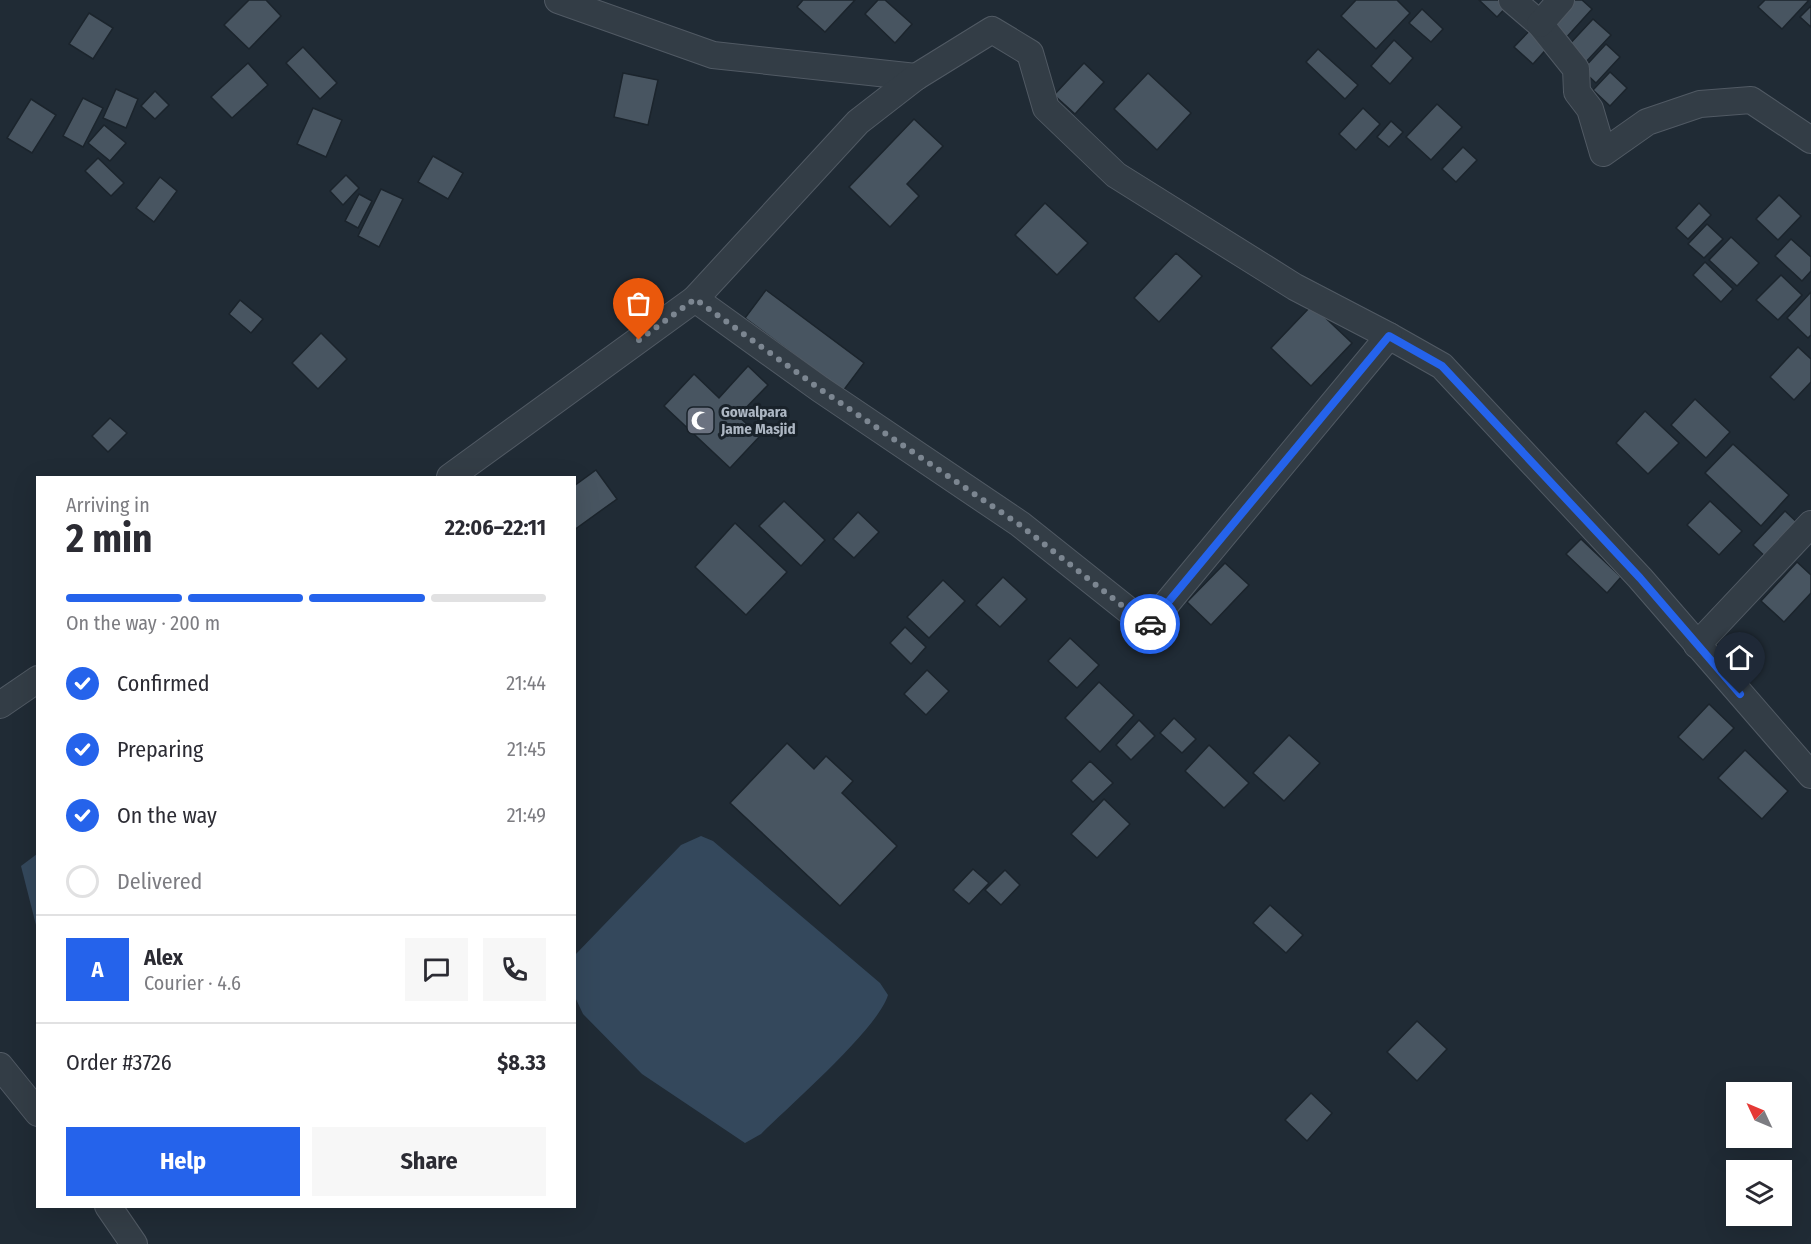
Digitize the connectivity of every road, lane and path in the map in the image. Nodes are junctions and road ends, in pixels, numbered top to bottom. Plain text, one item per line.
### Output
1 (558, 0) edge
2 (1512, 0) edge
3 (1561, 0) edge
4 (1540, 24) junction
5 (916, 77) junction
6 (1811, 140) edge
7 (695, 299) junction
8 (1389, 336) junction
9 (451, 476) edge
10 (1811, 524) edge
11 (1697, 645) junction
12 (36, 681) edge
13 (0, 705) edge
14 (1811, 775) edge
15 (0, 1066) edge
16 (36, 1111) edge
17 (109, 1208) edge
18 (134, 1244) edge

1 - 5 street
2 - 4 street
3 - 4 street
4 - 6 street
5 - 7 street
5 - 8 street
7 - 8 street
7 - 9 street
8 - 11 street
10 - 11 street
11 - 14 street
12 - 13 street
15 - 16 street
17 - 18 street

